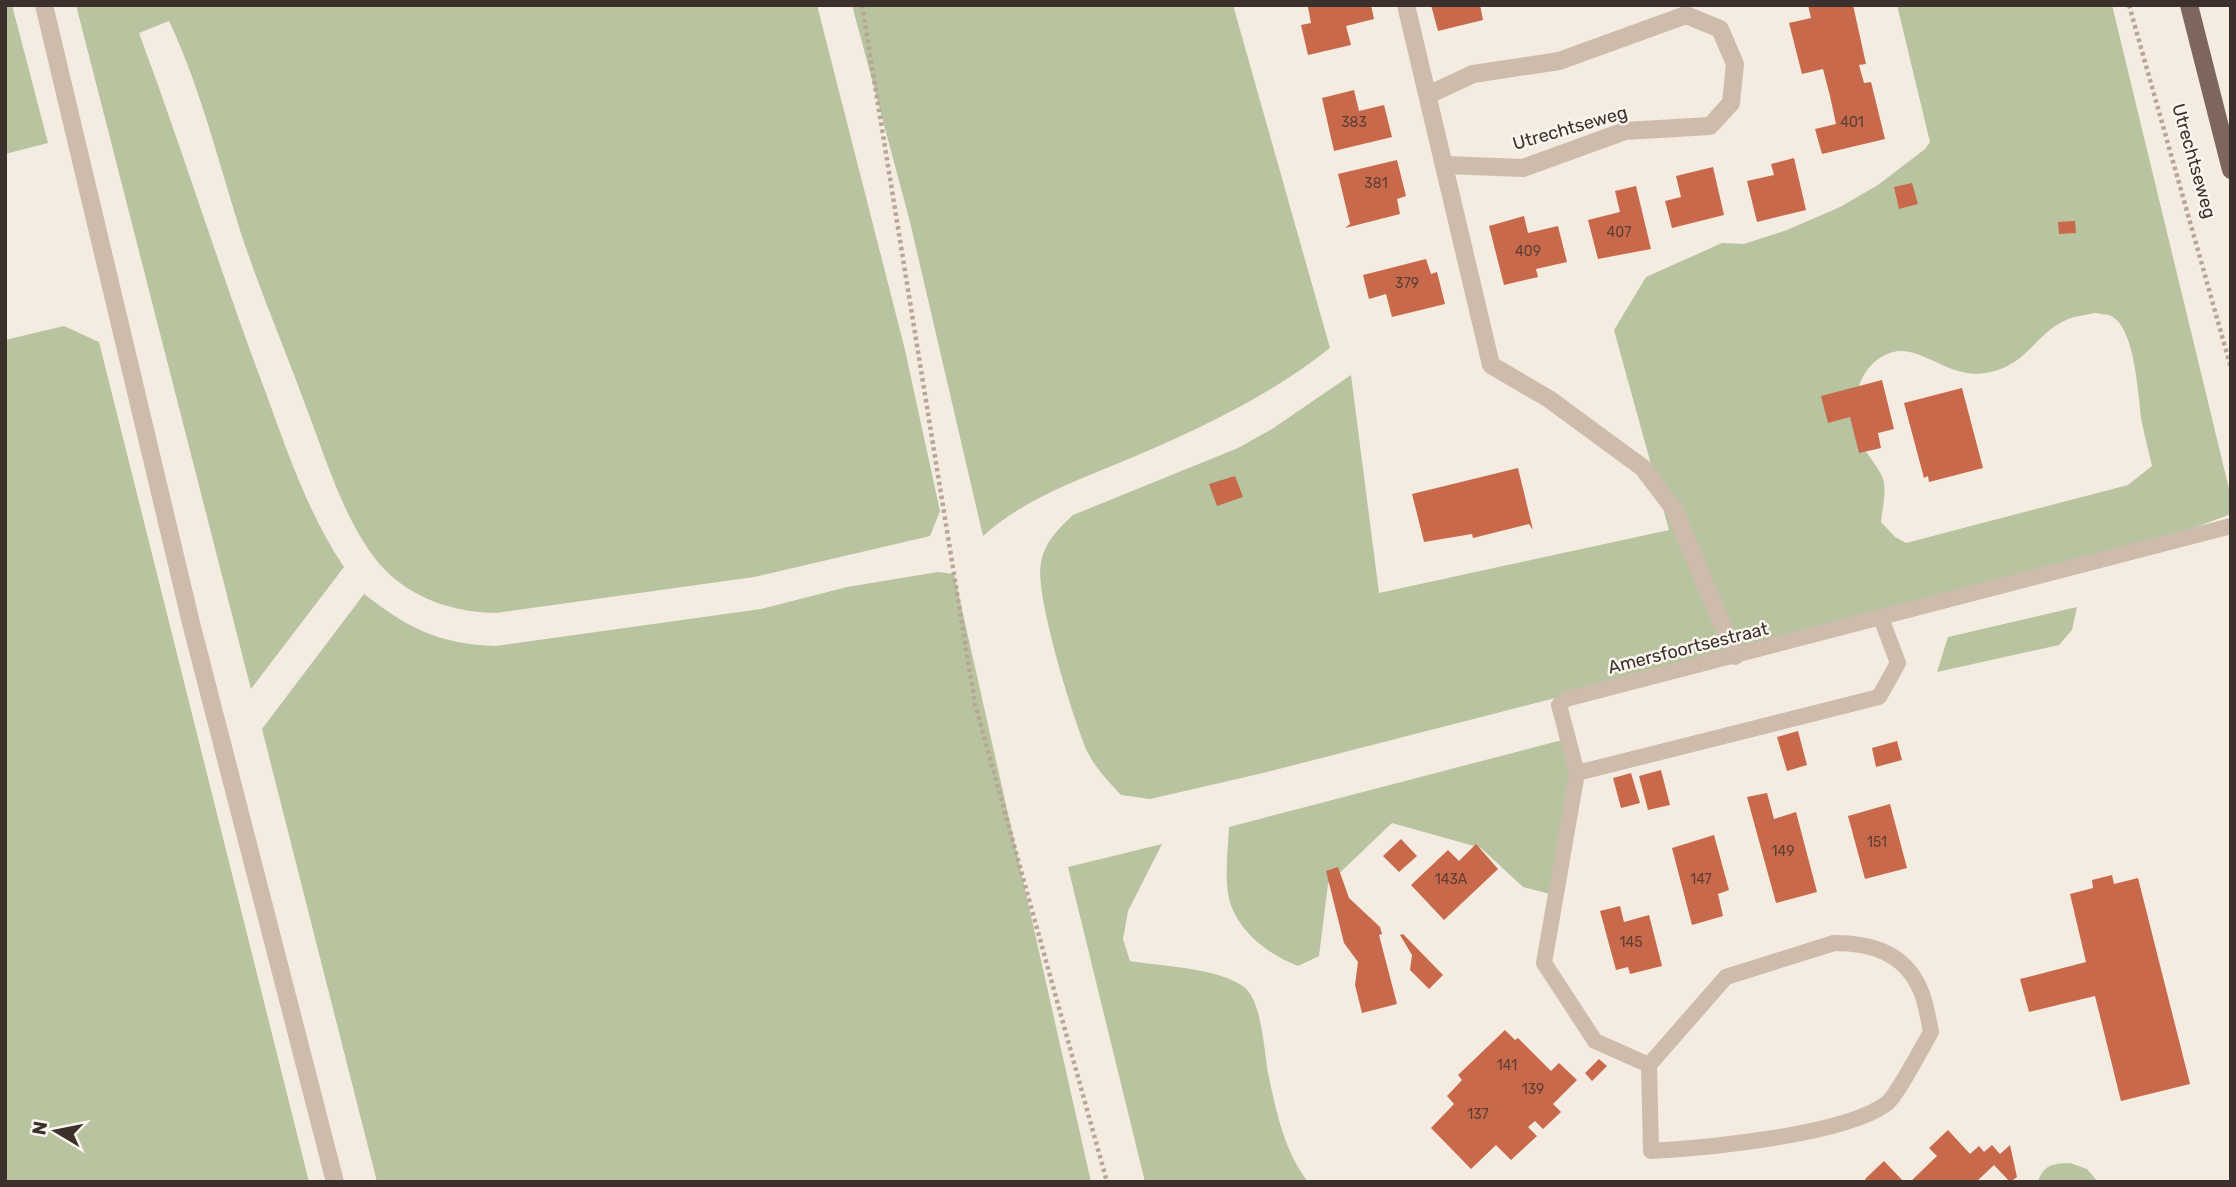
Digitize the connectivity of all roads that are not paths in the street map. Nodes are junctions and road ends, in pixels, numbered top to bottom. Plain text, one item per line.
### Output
1 (44, 5) edge
2 (1406, 5) edge
3 (2189, 5) edge
4 (1428, 95) junction
5 (1445, 165) junction
6 (2231, 170) edge
7 (2231, 527) edge
8 (1881, 618) junction
9 (1735, 656) junction
10 (1577, 773) junction
11 (1649, 1065) junction
12 (335, 1182) edge

1 - 12 street
2 - 4 street
3 - 6 main road, Utrechtseweg
4 - 5 street
4 - 5 street, Utrechtseweg
5 - 9 street
7 - 8 lane, Amersfoortsestraat
8 - 9 lane, Amersfoortsestraat
8 - 10 lane
9 - 10 lane, Amersfoortsestraat
10 - 11 lane, Amersfoortsestraat
11 - 11 lane

